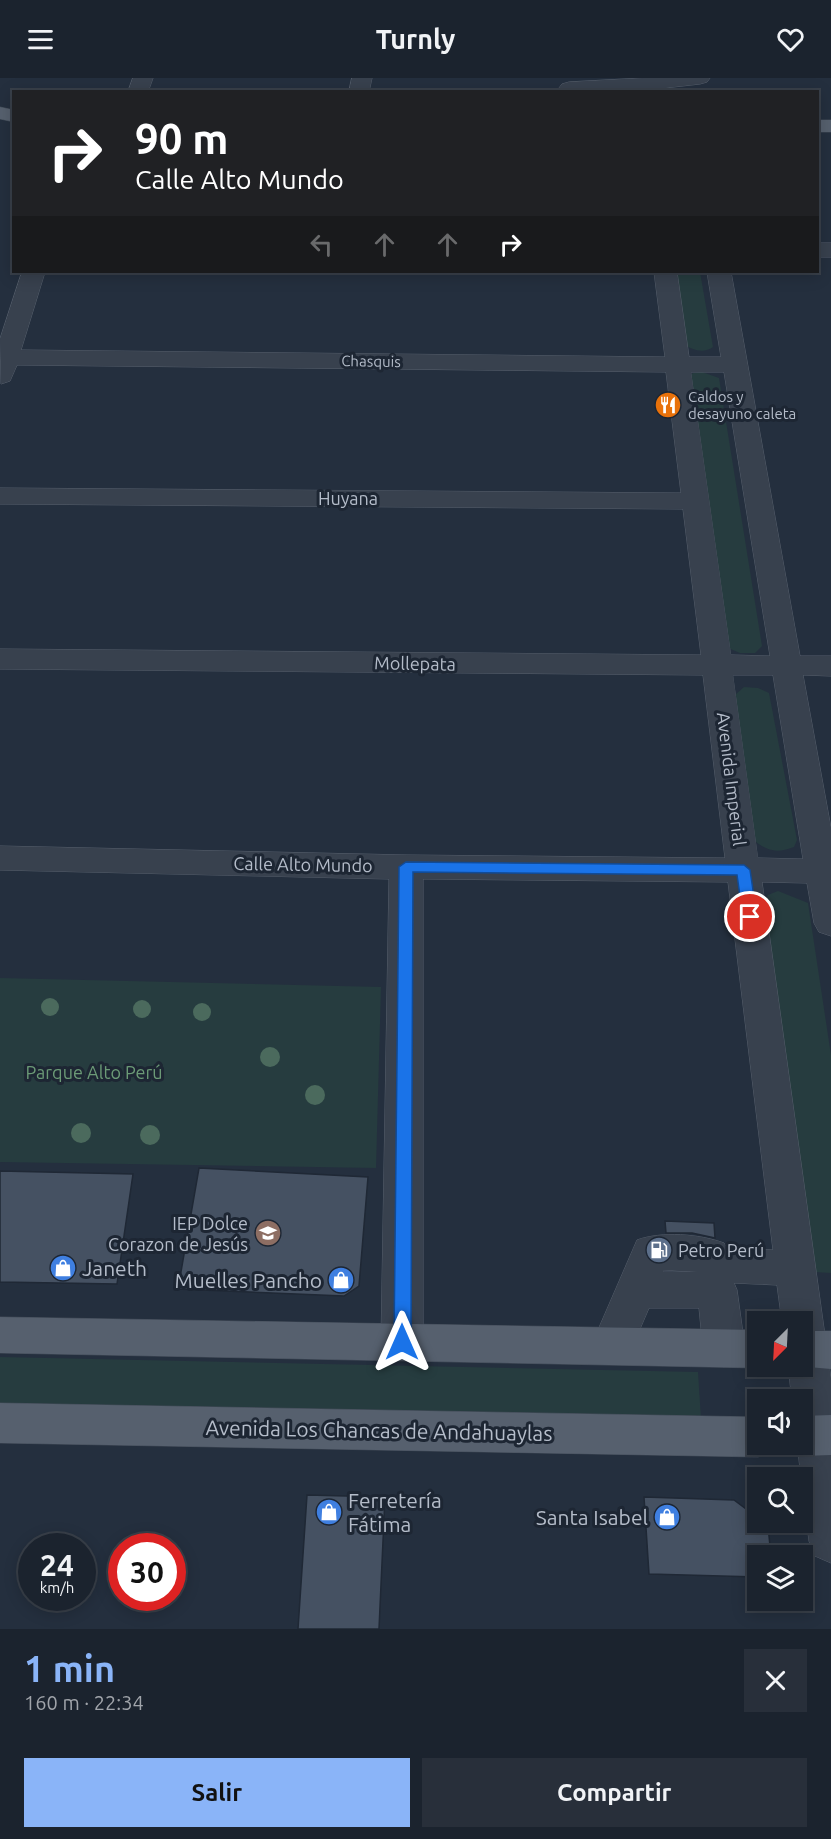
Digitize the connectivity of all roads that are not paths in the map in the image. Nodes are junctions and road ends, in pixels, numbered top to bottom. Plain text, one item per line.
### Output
1 (700, 78) edge
2 (569, 86) edge
3 (33, 273) edge
4 (666, 273) edge
5 (719, 273) edge
6 (678, 364) junction
7 (735, 365) junction
8 (3, 368) edge
9 (0, 496) edge
10 (696, 501) junction
11 (0, 659) edge
12 (717, 666) junction
13 (787, 666) junction
14 (831, 666) edge
15 (0, 858) edge
16 (406, 867) junction
17 (744, 870) junction
18 (822, 871) junction
19 (831, 923) edge
20 (795, 1269) junction
21 (716, 1277) junction
22 (803, 1311) edge
23 (0, 1335) edge
24 (402, 1342) junction
25 (612, 1346) junction
26 (741, 1349) edge
27 (812, 1377) edge
28 (0, 1423) edge
29 (817, 1436) edge
30 (747, 1437) edge
31 (831, 1541) edge

1 - 2 street
3 - 8 street
4 - 6 street, Avenida Imperial
5 - 7 street
6 - 7 street, Chasquis
6 - 8 street, Chasquis
6 - 10 street, Avenida Imperial
7 - 13 street
9 - 10 street, Huyana
10 - 12 street, Avenida Imperial
11 - 12 street, Mollepata
12 - 13 street, Mollepata
12 - 17 street, Avenida Imperial
13 - 14 street, Mollepata
13 - 18 street
15 - 16 street, Calle Alto Mundo
16 - 17 street, Calle Alto Mundo
16 - 24 street
17 - 18 street, Calle Alto Mundo
17 - 20 street, Avenida Imperial
18 - 19 street
20 - 21 street
20 - 22 street, Avenida Imperial
21 - 25 street
21 - 26 street
23 - 24 main road
24 - 25 main road
25 - 26 main road
27 - 29 street, Avenida Imperial
28 - 30 main road, Avenida Los Chancas de Andahuaylas
29 - 31 street, Avenida Imperial

